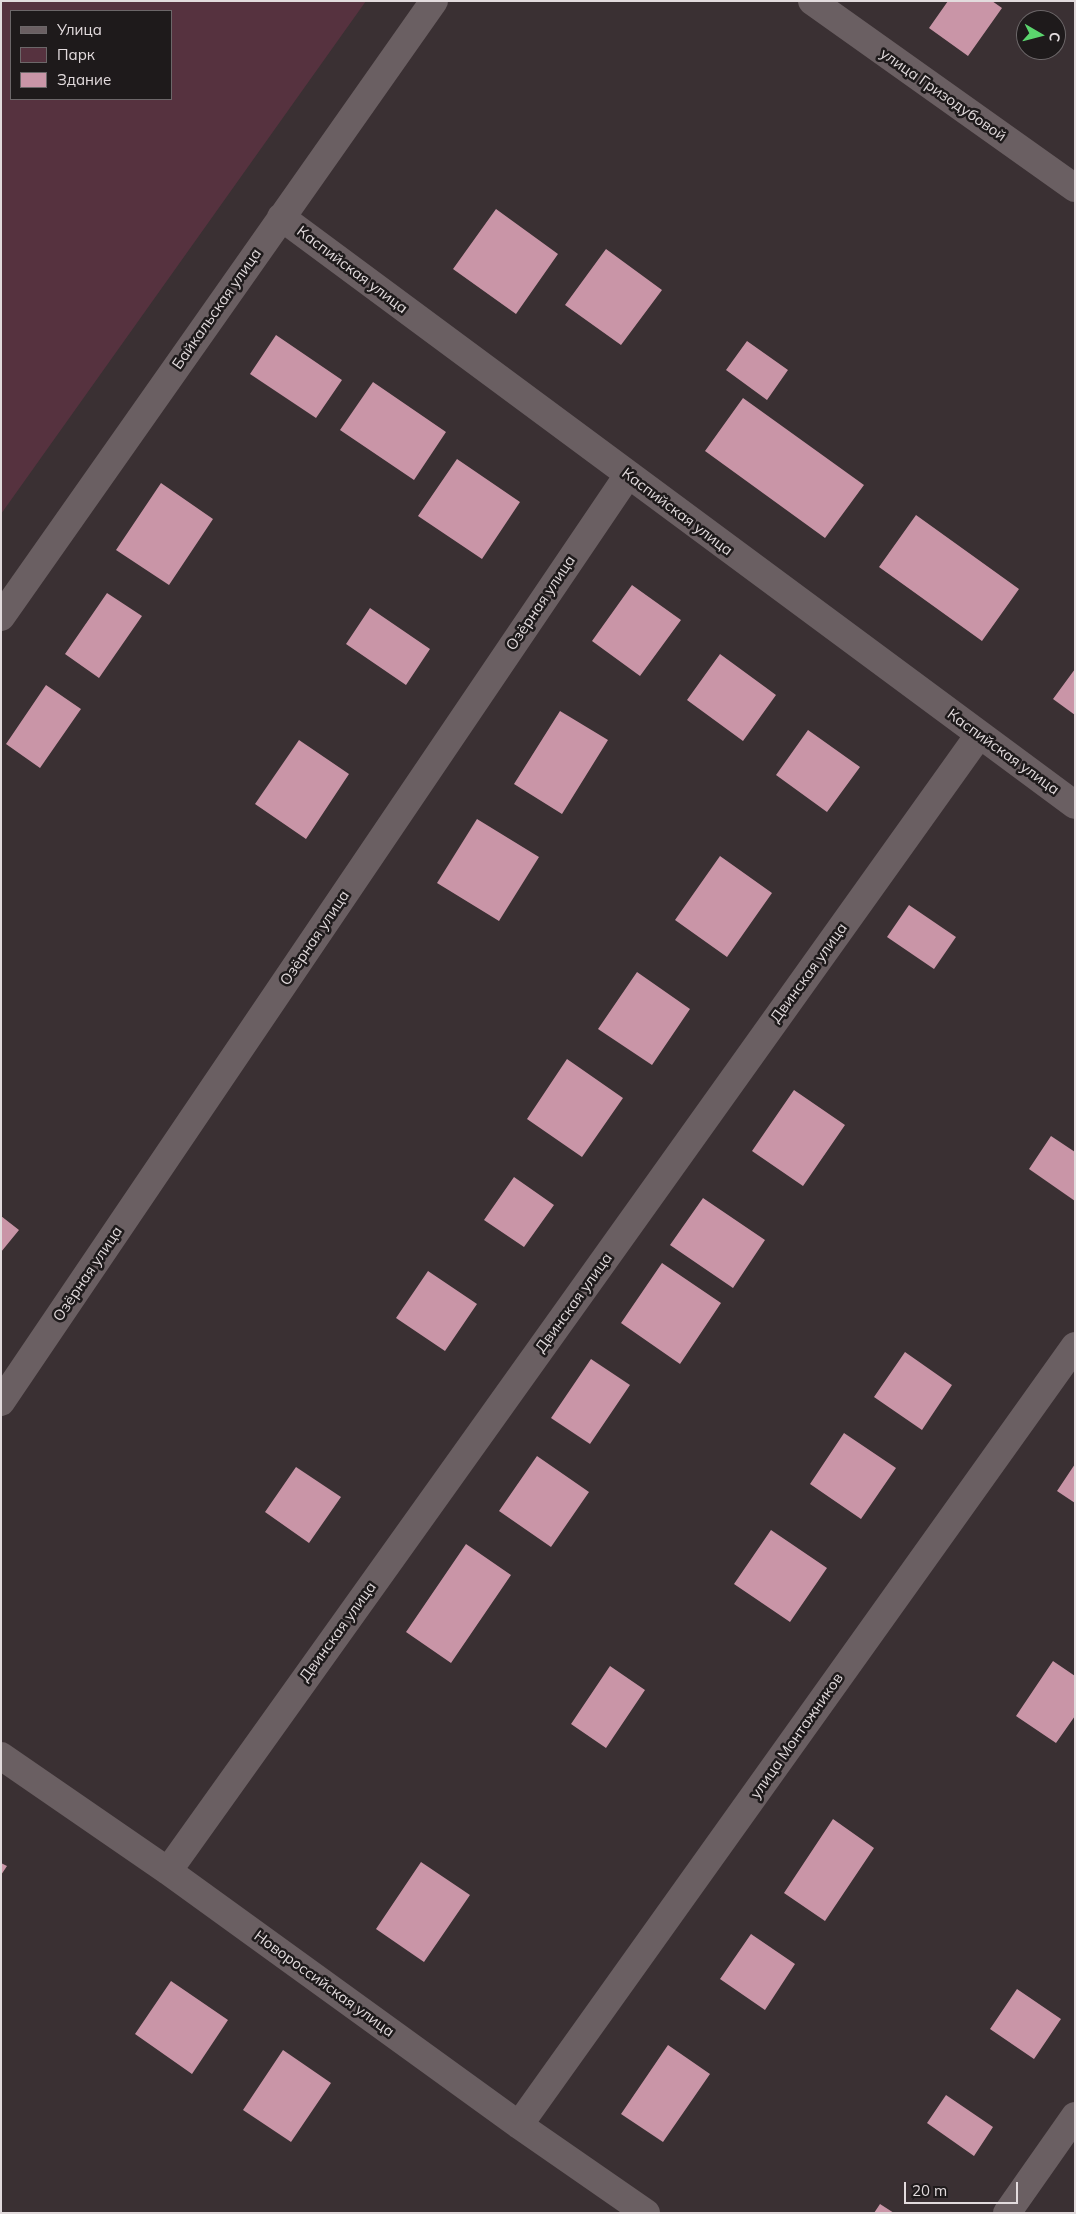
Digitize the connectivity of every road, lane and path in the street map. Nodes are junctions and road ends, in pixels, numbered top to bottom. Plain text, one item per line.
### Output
1 (434, 1) edge
2 (812, 1) edge
3 (1075, 188) edge
4 (281, 217) junction
5 (628, 475) junction
6 (1, 617) edge
7 (979, 735) junction
8 (1075, 805) edge
9 (1075, 1346) edge
10 (1, 1402) edge
11 (1, 1756) edge
12 (168, 1870) junction
13 (1075, 2116) edge
14 (519, 2125) junction
15 (646, 2213) edge
16 (1007, 2213) edge

1 - 4 street, Байкальская улица
2 - 3 street, улица Гризодубовой
4 - 5 street, Каспийская улица
4 - 6 street, Байкальская улица
5 - 7 street, Каспийская улица
5 - 10 street, Озёрная улица
7 - 8 street, Каспийская улица
7 - 12 street, Двинская улица
9 - 14 street, улица Монтажников
11 - 12 street, Новороссийская улица
12 - 14 street, Новороссийская улица
13 - 16 street
14 - 15 street, Новороссийская улица

